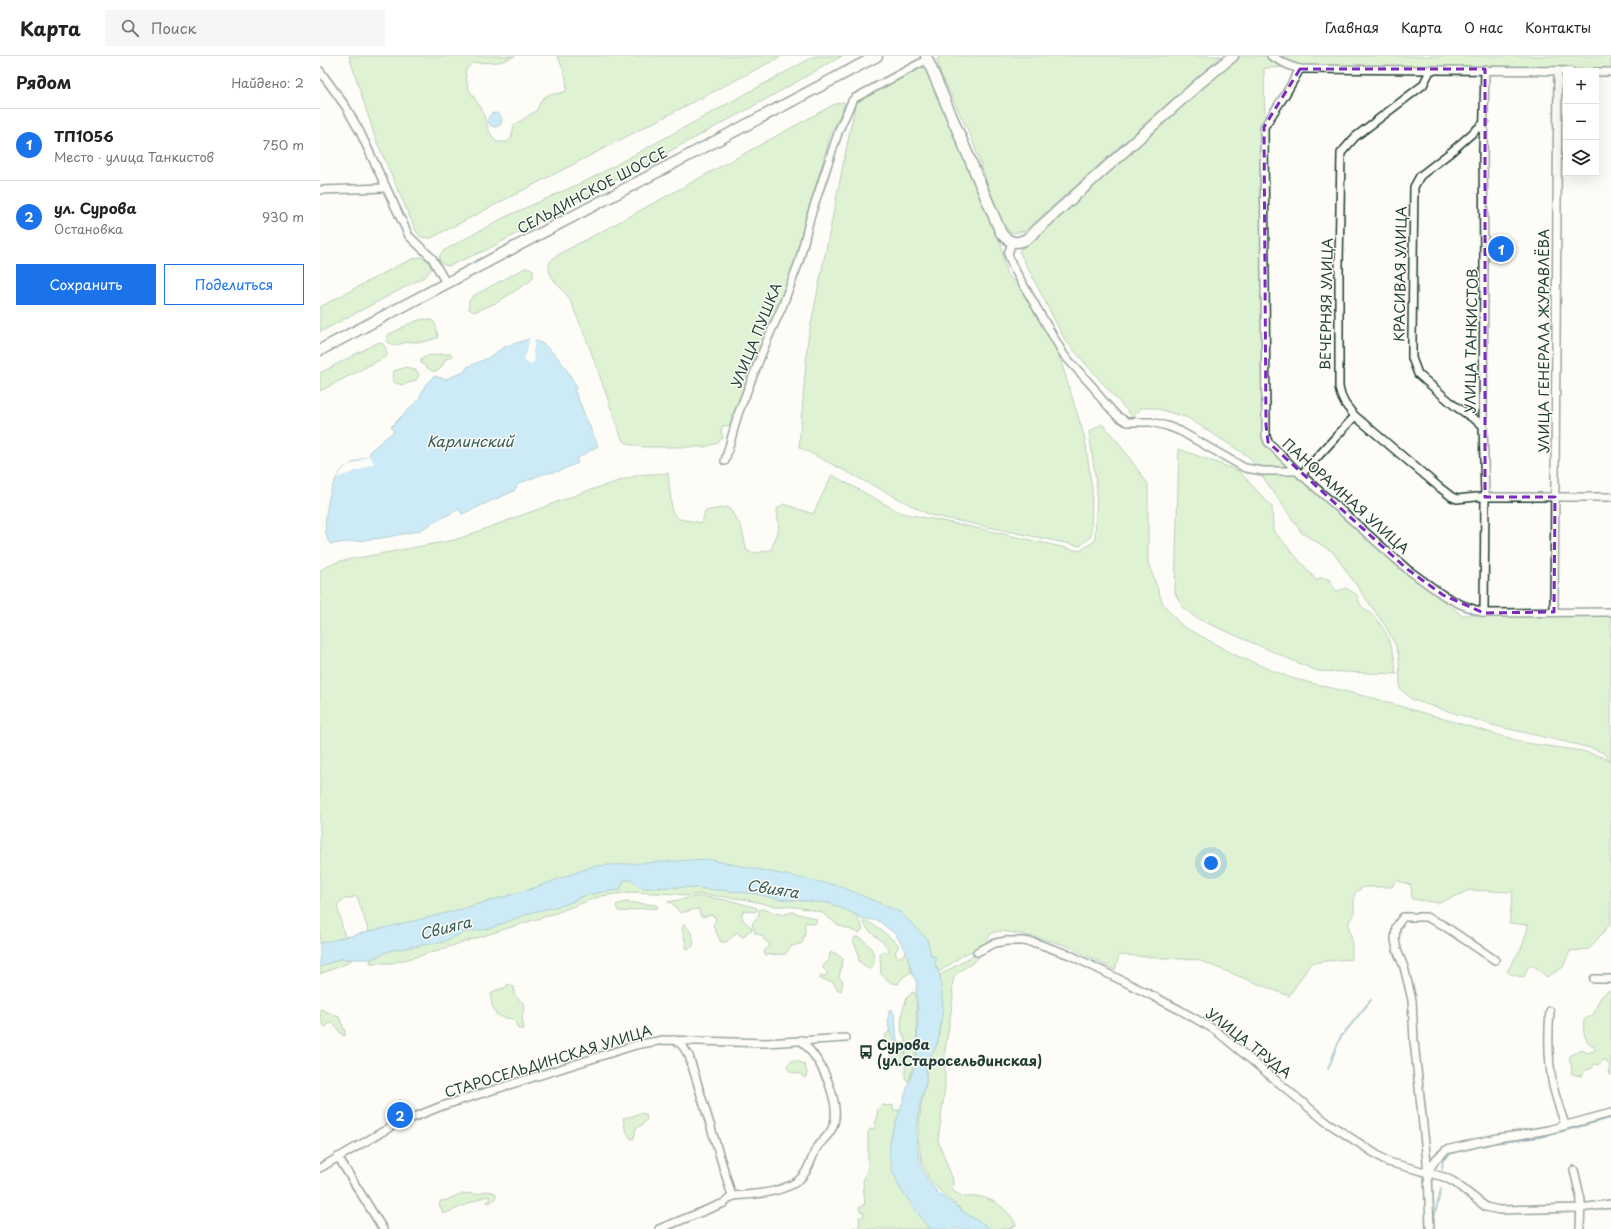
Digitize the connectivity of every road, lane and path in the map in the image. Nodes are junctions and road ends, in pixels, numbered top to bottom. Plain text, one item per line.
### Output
1 (877, 56) edge
2 (1232, 56) edge
3 (1271, 56) edge
4 (927, 58) edge
5 (1300, 69) junction
6 (1431, 69) junction
7 (1485, 69) junction
8 (320, 71) edge
9 (1558, 71) junction
10 (1563, 71) edge
11 (1599, 72) edge
12 (1611, 72) edge
13 (1484, 122) junction
14 (386, 188) junction
15 (320, 190) edge
16 (1012, 242) junction
17 (446, 283) junction
18 (320, 350) edge
19 (1355, 416) junction
20 (1483, 425) junction
21 (725, 461) dead end
22 (1299, 473) junction
23 (1485, 497) junction
24 (1555, 497) junction
25 (1611, 497) edge
26 (1554, 612) junction
27 (1611, 612) edge
28 (1484, 613) junction
29 (977, 952) dead end
30 (1495, 960) dead end
31 (1594, 979) dead end
32 (1611, 979) edge
33 (1550, 1011) dead end
34 (846, 1038) dead end
35 (672, 1039) junction
36 (801, 1040) junction
37 (1611, 1113) edge
38 (1565, 1125) junction
39 (338, 1157) junction
40 (320, 1168) edge
41 (1574, 1170) dead end
42 (1428, 1172) junction
43 (732, 1196) junction
44 (1611, 1204) edge
45 (1580, 1208) junction
46 (383, 1229) edge
47 (660, 1229) edge
48 (1430, 1229) edge
49 (1580, 1229) edge

1 - 17 main road, СЕЛЬДИНСКОЕ ШОССЕ
2 - 16 main road
3 - 5 street
4 - 16 main road
4 - 21 street, УЛИЦА ПУШКА
5 - 6 street
5 - 22 street, ПАНОРАМНАЯ УЛИЦА
6 - 7 street
6 - 19 street, ВЕЧЕРНЯЯ УЛИЦА
7 - 9 street
7 - 13 street, УЛИЦА ТАНКИСТОВ
8 - 14 street
9 - 10 street
9 - 24 street, УЛИЦА ГЕНЕРАЛА ЖУРАВЛЁВА
11 - 12 street
13 - 20 street, УЛИЦА ТАНКИСТОВ
13 - 20 street, КРАСИВАЯ УЛИЦА
14 - 15 street
14 - 17 street
16 - 22 street
17 - 18 main road, СЕЛЬДИНСКОЕ ШОССЕ
19 - 22 street
19 - 23 street, ВЕЧЕРНЯЯ УЛИЦА
20 - 23 street, УЛИЦА ТАНКИСТОВ
22 - 28 street, ПАНОРАМНАЯ УЛИЦА
23 - 24 street, ВЕЧЕРНЯЯ УЛИЦА
23 - 28 street, УЛИЦА ТАНКИСТОВ
24 - 25 street, ВЕЧЕРНЯЯ УЛИЦА
24 - 26 street, УЛИЦА ГЕНЕРАЛА ЖУРАВЛЁВА
26 - 27 street, ПАНОРАМНАЯ УЛИЦА
26 - 28 street, ПАНОРАМНАЯ УЛИЦА
29 - 42 street, УЛИЦА ТРУДА
30 - 42 street
31 - 32 street
33 - 38 street
34 - 36 street, СТАРОСЕЛЬДИНСКАЯ УЛИЦА
35 - 36 street, СТАРОСЕЛЬДИНСКАЯ УЛИЦА
35 - 39 street, СТАРОСЕЛЬДИНСКАЯ УЛИЦА
35 - 43 street
36 - 43 street
37 - 38 street
38 - 42 street
39 - 40 street, СТАРОСЕЛЬДИНСКАЯ УЛИЦА
39 - 46 street
41 - 45 street
42 - 45 street, УЛИЦА ТРУДА
42 - 48 street
43 - 47 street
44 - 45 street
45 - 49 street

